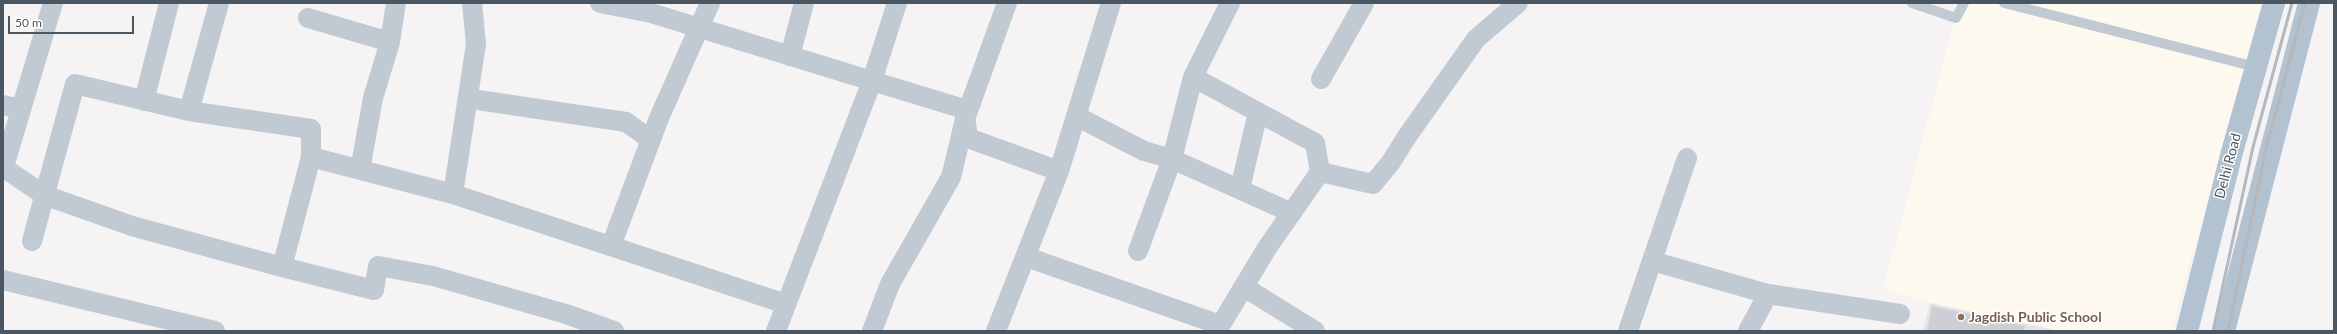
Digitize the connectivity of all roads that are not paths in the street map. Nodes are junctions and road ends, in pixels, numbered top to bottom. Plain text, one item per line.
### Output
1 (53, 3) edge
2 (169, 3) edge
3 (219, 3) edge
4 (396, 3) edge
5 (472, 3) edge
6 (600, 3) edge
7 (710, 3) edge
8 (804, 3) edge
9 (897, 3) edge
10 (1007, 3) edge
11 (1111, 3) edge
12 (1230, 3) edge
13 (1364, 3) edge
14 (1518, 3) edge
15 (1912, 3) edge
16 (1964, 3) edge
17 (2004, 3) edge
18 (2274, 3) edge
19 (2309, 3) edge
20 (308, 18) dead end
21 (699, 28) junction
22 (390, 42) junction
23 (790, 56) junction
24 (2256, 67) junction
25 (1193, 77) junction
26 (1321, 79) dead end
27 (872, 81) junction
28 (478, 100) dead end
29 (144, 101) junction
30 (12, 107) edge
31 (189, 111) junction
32 (1258, 112) junction
33 (1076, 116) junction
34 (965, 119) junction
35 (652, 140) junction
36 (311, 158) junction
37 (1687, 158) dead end
38 (1172, 159) junction
39 (3, 169) edge
40 (360, 170) junction
41 (1059, 171) junction
42 (1320, 172) junction
43 (1240, 189) junction
44 (453, 194) junction
45 (44, 195) junction
46 (1292, 213) junction
47 (32, 241) dead end
48 (612, 246) junction
49 (1138, 251) dead end
50 (1035, 260) dead end
51 (1652, 262) junction
52 (282, 267) junction
53 (3, 280) edge
54 (1244, 287) junction
55 (1768, 294) junction
56 (786, 304) junction
57 (1900, 314) dead end
58 (1218, 328) edge
59 (215, 331) edge
60 (614, 331) edge
61 (776, 331) edge
62 (872, 331) edge
63 (996, 331) edge
64 (1315, 331) edge
65 (1628, 331) edge
66 (1748, 331) edge
67 (2187, 331) edge
68 (2224, 331) edge

1 - 30 street
2 - 29 street
3 - 31 street
4 - 22 street
5 - 44 street
6 - 21 street
7 - 21 street
8 - 23 street
9 - 27 street
10 - 34 street
11 - 33 street
12 - 25 street
13 - 26 street
14 - 42 street
15 - 16 lane
17 - 24 lane
18 - 24 main road, Delhi Road
19 - 68 main road
20 - 22 street
21 - 23 street
21 - 35 street
22 - 40 street
23 - 27 street
24 - 67 main road, Delhi Road
25 - 32 street
25 - 38 street
27 - 34 street
27 - 56 street
28 - 35 street
29 - 31 street
29 - 45 street
30 - 39 street
31 - 36 street
32 - 42 street
32 - 43 street
33 - 38 street
33 - 41 street
34 - 41 street
34 - 62 street
35 - 48 street
36 - 40 street
36 - 52 street
37 - 51 street
38 - 43 street
38 - 49 street
39 - 45 street
40 - 44 street
41 - 63 street
42 - 46 street
43 - 46 street
44 - 48 street
45 - 47 street
45 - 52 street
46 - 54 street
48 - 56 street
50 - 58 street
51 - 55 street
51 - 65 street
52 - 60 street
53 - 59 street
54 - 58 street
54 - 64 street
55 - 57 street
55 - 66 street
56 - 61 street

